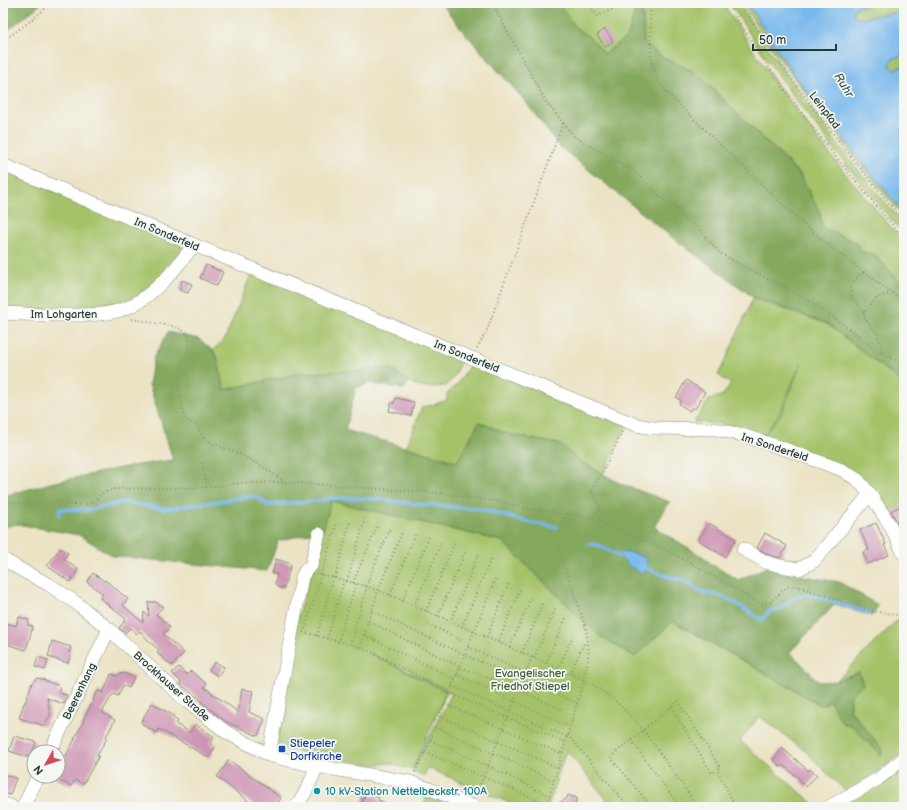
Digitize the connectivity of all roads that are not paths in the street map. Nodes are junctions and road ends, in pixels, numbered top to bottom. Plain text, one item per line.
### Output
1 (3, 165) edge
2 (194, 245) junction
3 (3, 313) edge
4 (870, 494) junction
5 (319, 534) dead end
6 (743, 549) dead end
7 (904, 554) edge
8 (3, 559) edge
9 (109, 629) junction
10 (54, 744) edge
11 (269, 755) junction
12 (904, 758) edge
13 (316, 766) junction
14 (34, 784) edge
15 (3, 804) edge
16 (12, 807) edge
17 (23, 807) edge
18 (296, 807) edge
19 (474, 807) edge
20 (829, 807) edge

1 - 2 street, Im Sonderfeld
2 - 3 street, Im Lohgarten
2 - 4 street, Im Sonderfeld
4 - 6 street
4 - 7 street, Im Sonderfeld
5 - 11 street
8 - 9 street, Brockhauser Straße
9 - 10 street, Beerenhang
9 - 11 street, Brockhauser Straße
11 - 13 street, Brockhauser Straße
12 - 20 street
13 - 18 street
13 - 19 street, Brockhauser Straße
14 - 17 street
15 - 16 street

